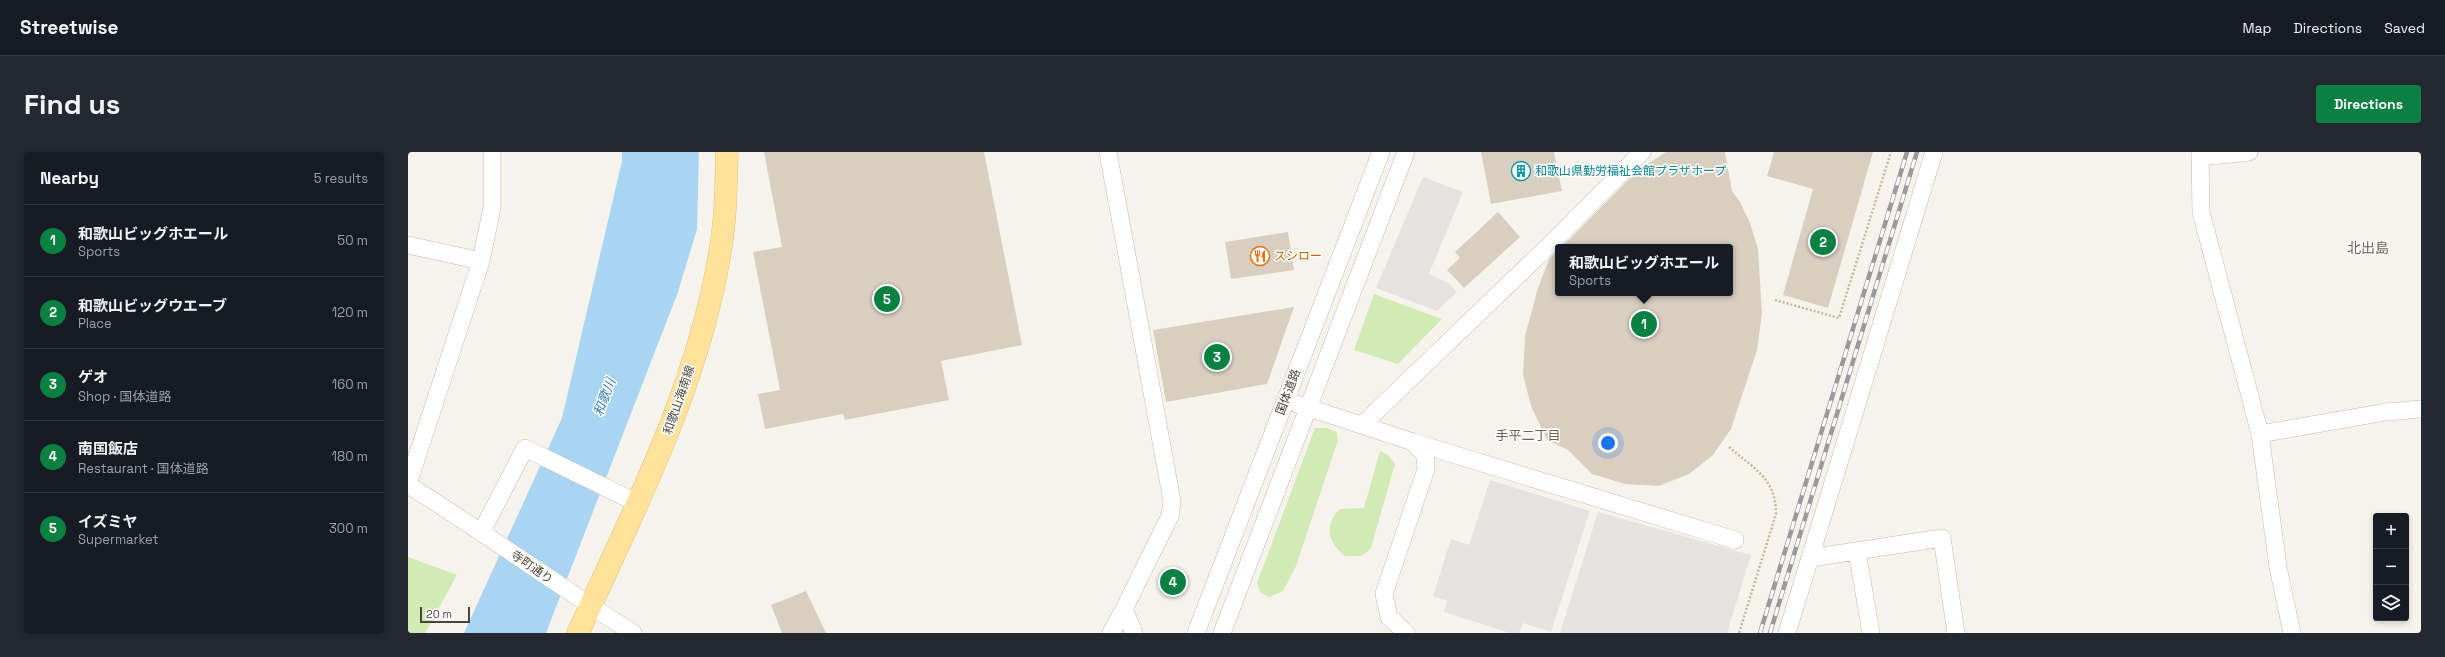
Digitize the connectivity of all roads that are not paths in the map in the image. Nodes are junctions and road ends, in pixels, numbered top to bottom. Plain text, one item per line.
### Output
1 (492, 152) edge
2 (727, 152) edge
3 (1108, 152) edge
4 (1381, 152) edge
5 (1406, 152) edge
6 (1642, 152) edge
7 (1934, 152) edge
8 (2249, 152) edge
9 (2200, 154) edge
10 (408, 245) edge
11 (481, 261) junction
12 (1284, 400) junction
13 (1308, 408) junction
14 (2421, 409) edge
15 (1362, 425) junction
16 (2260, 434) junction
17 (1413, 442) junction
18 (408, 485) edge
19 (629, 500) junction
20 (488, 536) junction
21 (1735, 540) dead end
22 (1857, 551) junction
23 (1810, 558) junction
24 (590, 606) junction
25 (1124, 608) junction
26 (578, 633) edge
27 (633, 633) edge
28 (1111, 633) edge
29 (1134, 633) edge
30 (1196, 633) edge
31 (1222, 633) edge
32 (1406, 633) edge
33 (1787, 633) edge
34 (1871, 633) edge
35 (1956, 633) edge
36 (2292, 633) edge

1 - 11 street
2 - 19 main road, 和歌山海南線
3 - 25 street
4 - 12 street, 国体道路
5 - 13 street, 国体道路
6 - 15 street
7 - 23 street
8 - 9 street
9 - 16 street
10 - 11 street
11 - 18 street
12 - 13 street
12 - 30 street, 国体道路
13 - 15 street
13 - 31 street, 国体道路
14 - 16 street
15 - 17 street
16 - 36 street
17 - 21 street
17 - 32 street
18 - 20 street, 寺町通り
19 - 20 street
19 - 24 main road, 和歌山海南線
20 - 24 street, 寺町通り
22 - 23 street
22 - 34 street
22 - 35 street
23 - 33 street
24 - 26 main road, 和歌山海南線
24 - 27 street
25 - 28 street
25 - 29 street

